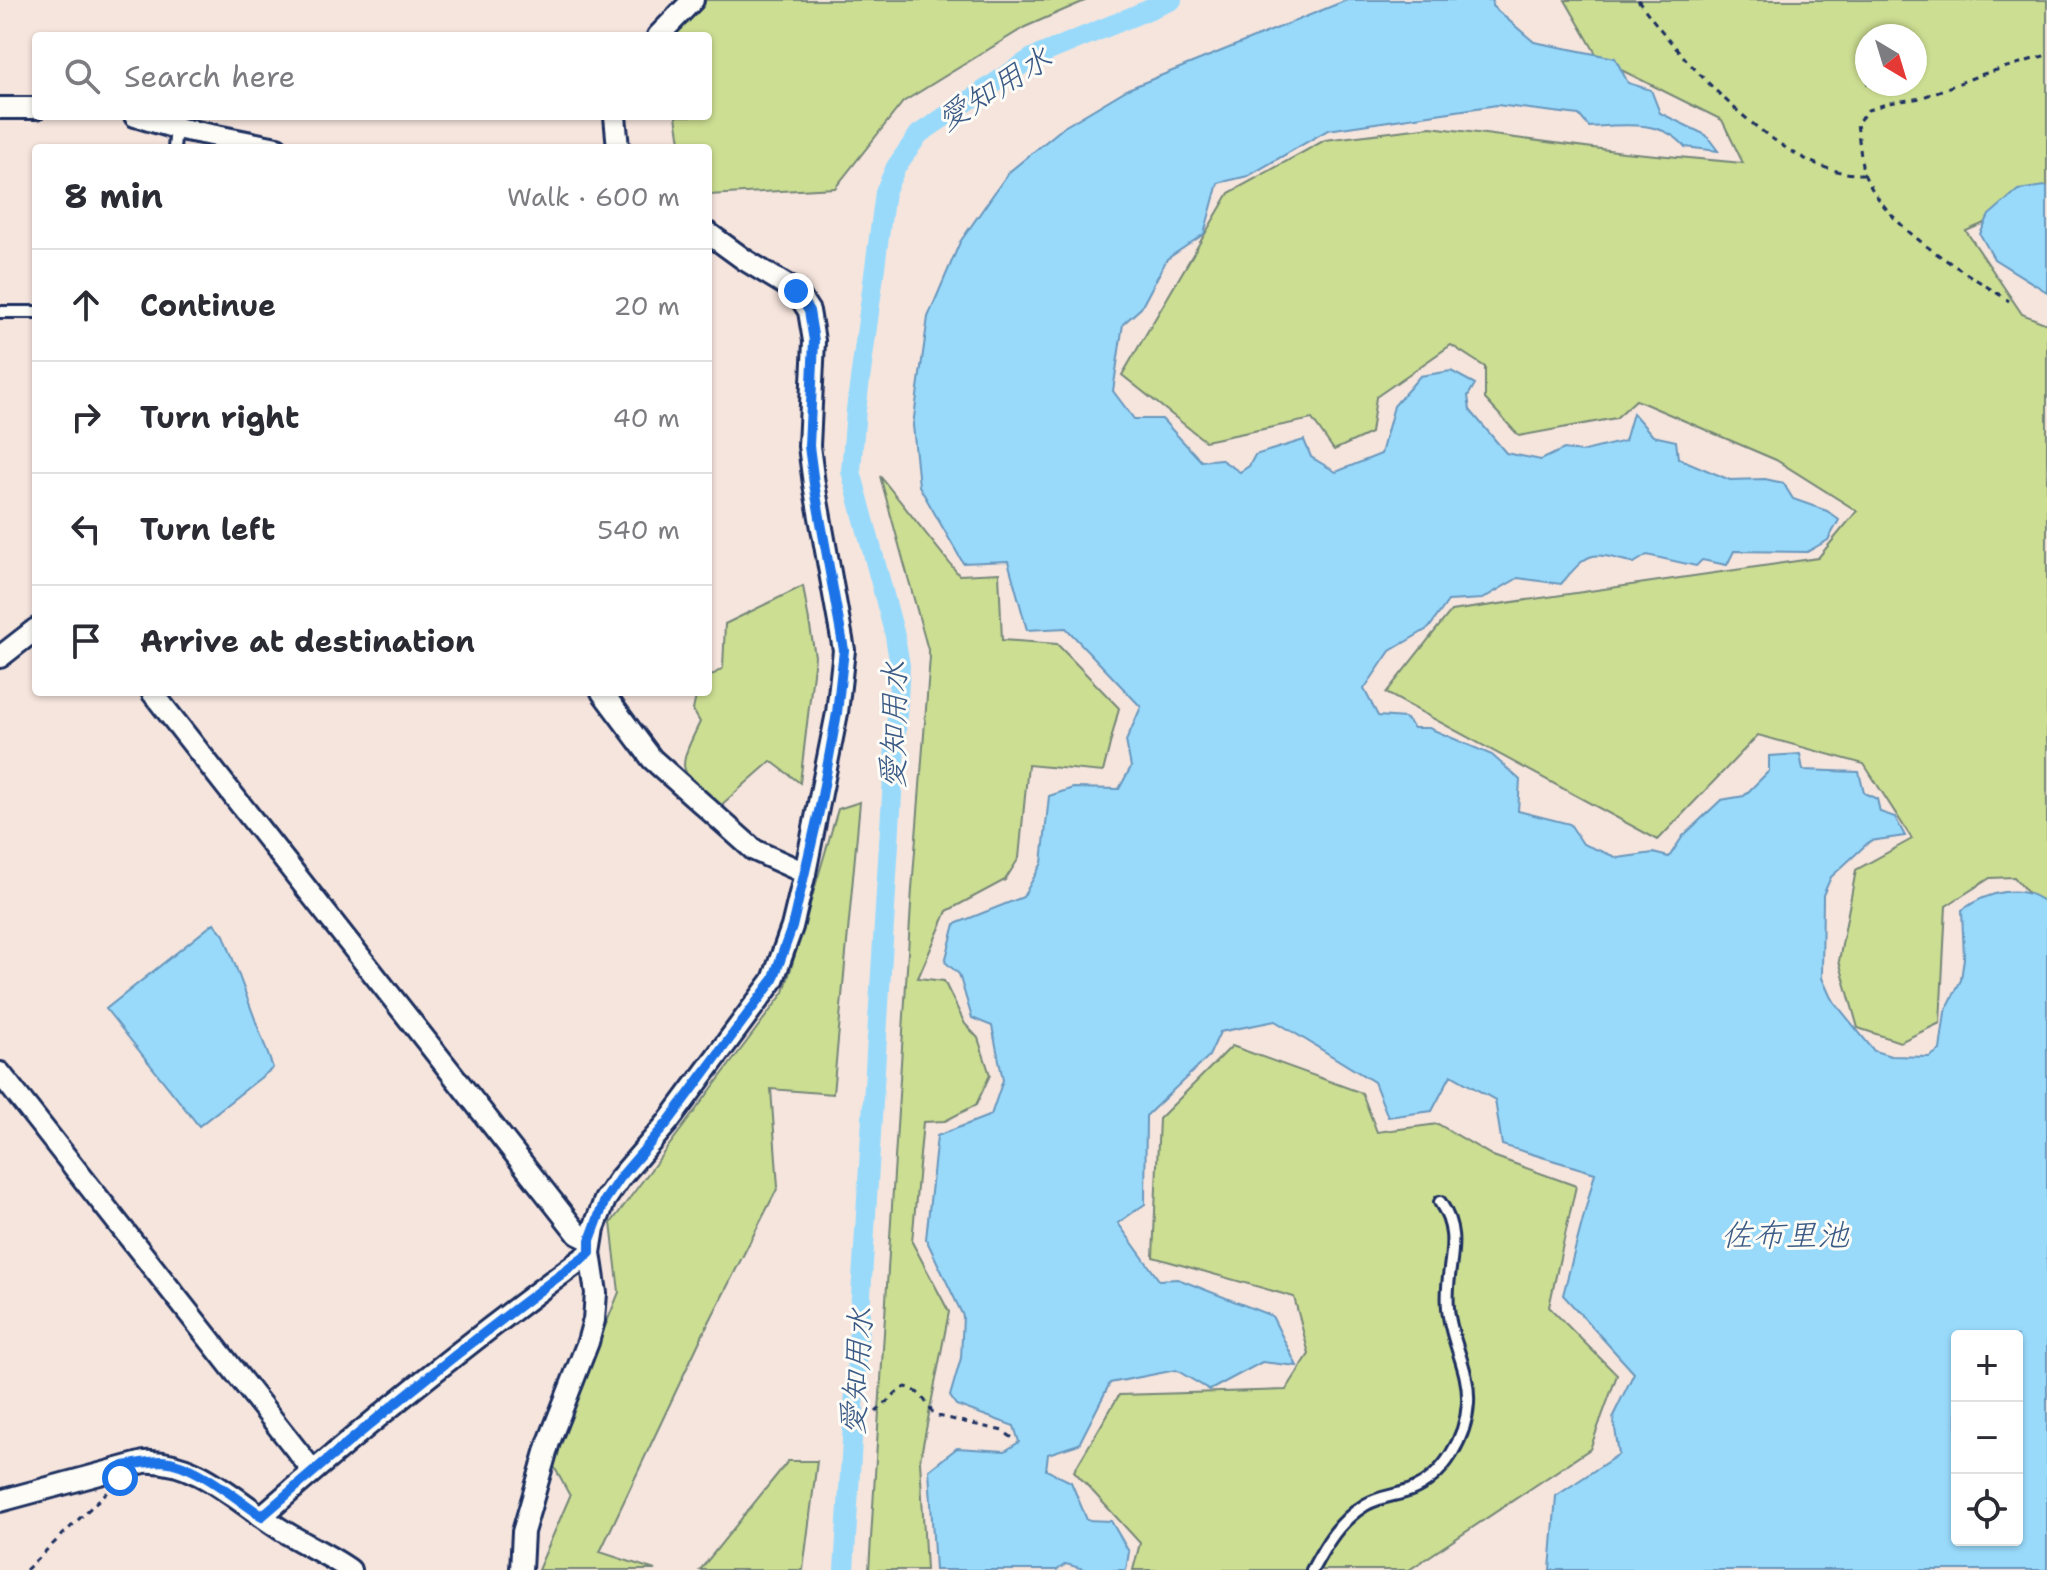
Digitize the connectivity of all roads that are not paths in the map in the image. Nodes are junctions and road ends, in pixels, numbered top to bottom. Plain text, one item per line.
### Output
1 (693, 0) edge
2 (662, 32) edge
3 (0, 108) edge
4 (32, 108) edge
5 (142, 120) edge
6 (615, 120) edge
7 (175, 138) edge
8 (236, 144) edge
9 (618, 144) edge
10 (712, 236) edge
11 (0, 312) edge
12 (32, 312) edge
13 (32, 632) edge
14 (0, 657) edge
15 (155, 696) edge
16 (605, 696) edge
17 (805, 873) junction
18 (0, 1073) edge
19 (1440, 1202) dead end
20 (590, 1246) junction
21 (313, 1471) junction
22 (0, 1501) edge
23 (262, 1516) junction
24 (350, 1570) edge
25 (521, 1570) edge
26 (1312, 1570) edge

1 - 2 street
3 - 4 street
5 - 7 street
6 - 9 street
7 - 8 street
10 - 17 street
11 - 12 lane
13 - 14 street
15 - 20 street
16 - 17 street
17 - 20 street
18 - 21 street
19 - 26 lane
20 - 21 street
20 - 25 street
21 - 23 street
22 - 23 street
23 - 24 street

